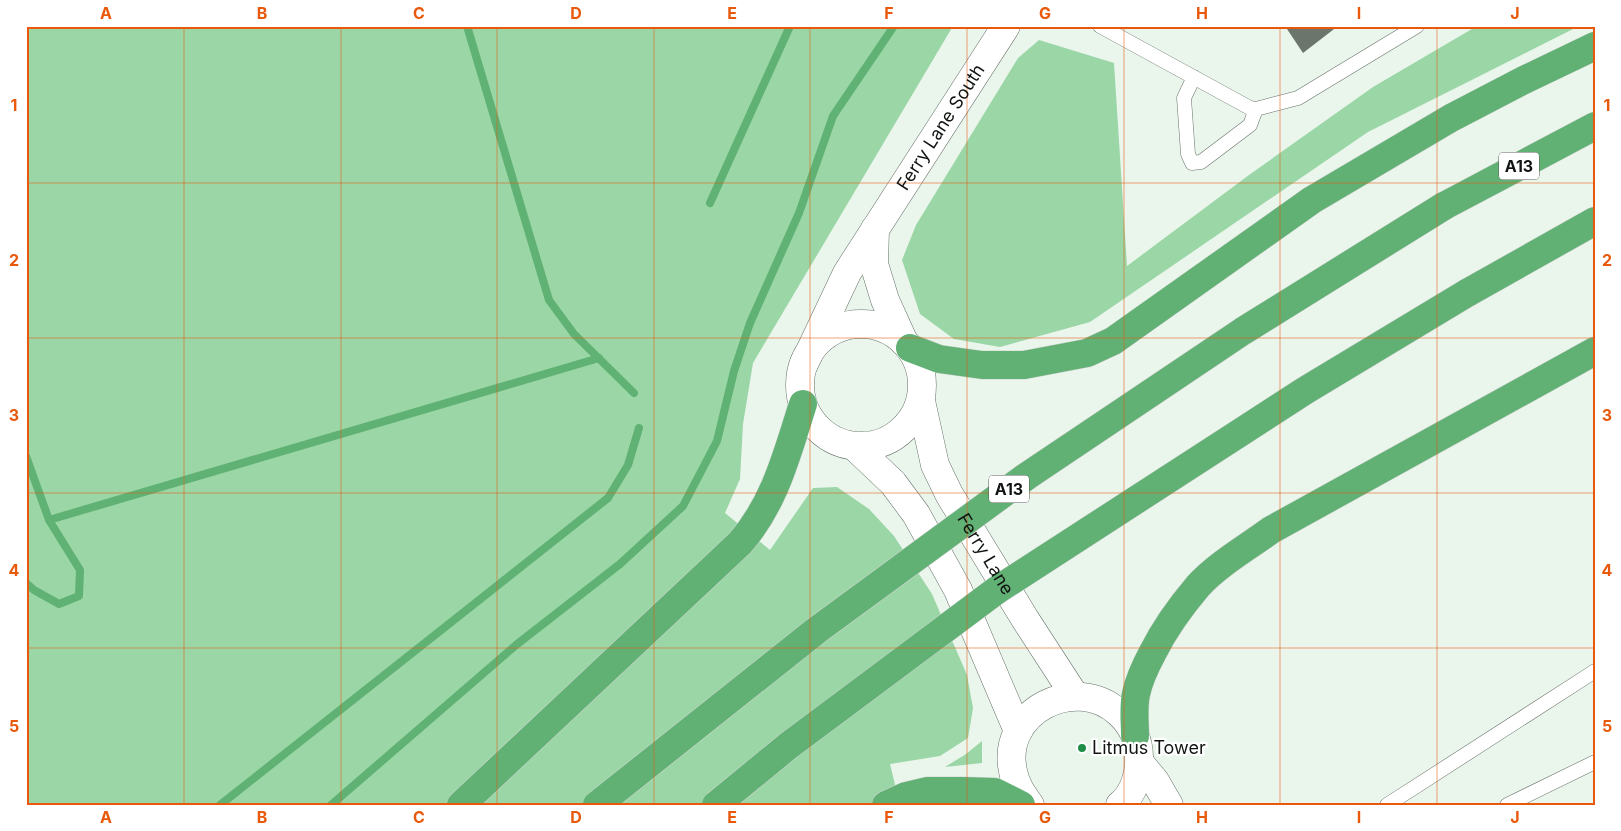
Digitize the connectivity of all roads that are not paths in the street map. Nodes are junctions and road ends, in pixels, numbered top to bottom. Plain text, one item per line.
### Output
1 (1006, 26) edge
2 (1100, 26) edge
3 (1417, 26) edge
4 (1595, 46) edge
5 (1194, 77) junction
6 (1256, 109) junction
7 (1595, 126) edge
8 (1595, 222) edge
9 (875, 229) junction
10 (907, 345) junction
11 (1595, 351) edge
12 (804, 364) junction
13 (920, 401) junction
14 (803, 404) junction
15 (854, 446) junction
16 (1595, 671) edge
17 (1076, 696) junction
18 (1018, 731) junction
19 (1135, 736) junction
20 (1595, 762) edge
21 (1140, 763) junction
22 (461, 805) edge
23 (597, 805) edge
24 (716, 805) edge
25 (886, 805) edge
26 (1021, 805) edge
27 (1030, 805) edge
28 (1120, 805) edge
29 (1169, 805) edge
30 (1387, 805) edge
31 (1507, 805) edge

1 - 9 street, Ferry Lane South
2 - 5 lane
3 - 6 lane
4 - 10 highway
5 - 6 lane
5 - 6 lane
7 - 23 highway, A13, bridge
8 - 24 highway, bridge
9 - 10 street
9 - 12 street, Ferry Lane South
10 - 12 street
10 - 13 street
11 - 19 highway
12 - 14 street
13 - 15 street
13 - 17 street, Ferry Lane
14 - 15 street
14 - 22 highway
15 - 18 street
16 - 30 lane
17 - 18 street
17 - 19 street
18 - 27 street
19 - 21 street
20 - 31 lane
21 - 28 street
21 - 29 street
25 - 26 highway

